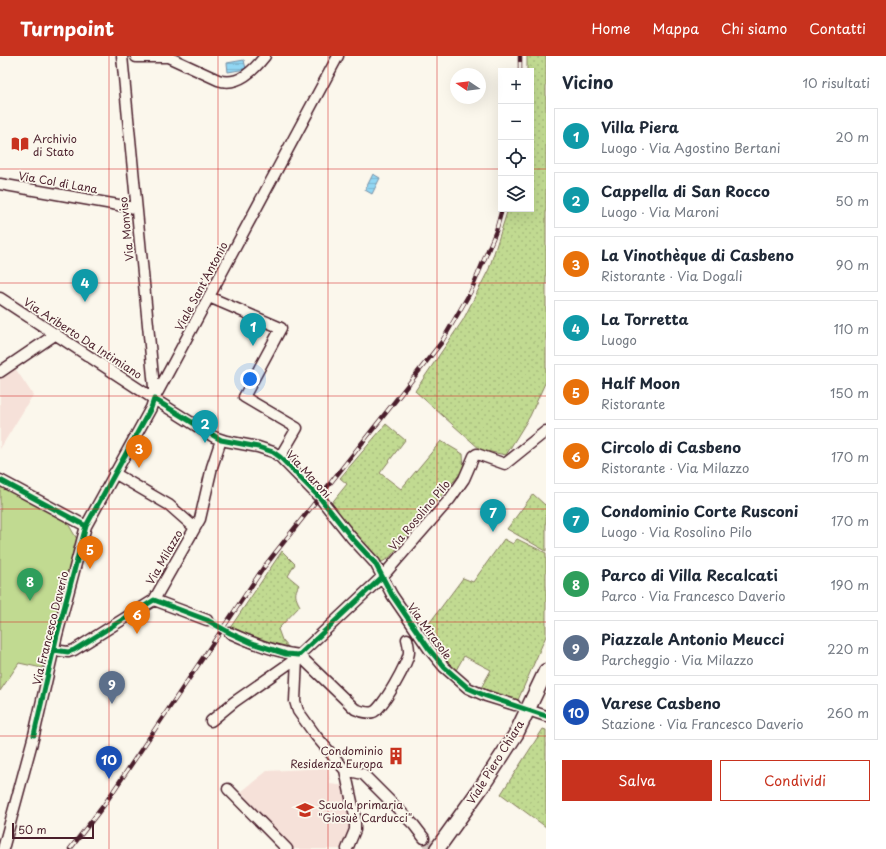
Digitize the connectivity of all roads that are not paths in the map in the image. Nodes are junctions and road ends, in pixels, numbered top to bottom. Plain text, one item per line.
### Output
1 (122, 56) edge
2 (265, 56) edge
3 (338, 56) edge
4 (136, 57) dead end
5 (0, 184) edge
6 (136, 208) junction
7 (209, 297) junction
8 (0, 298) edge
9 (56, 334) junction
10 (0, 372) edge
11 (154, 399) junction
12 (546, 431) edge
13 (221, 440) junction
14 (280, 457) junction
15 (114, 472) junction
16 (0, 480) edge
17 (86, 526) junction
18 (195, 528) junction
19 (382, 577) junction
20 (154, 600) junction
21 (207, 620) tunnel mouth
22 (230, 633) tunnel mouth
23 (407, 639) dead end
24 (54, 650) junction
25 (298, 657) junction
26 (546, 671) edge
27 (515, 705) dead end
28 (531, 711) dead end
29 (546, 716) edge
30 (211, 722) dead end
31 (345, 770) junction
32 (228, 789) dead end
33 (424, 838) tunnel mouth
34 (3, 849) edge
35 (287, 849) edge
36 (347, 849) edge
37 (436, 849) edge

1 - 6 street, Via Monviso
2 - 4 street
3 - 7 street, Viale Sant'Antonio
5 - 6 street, Via Col di Lana
6 - 11 street, Via Monviso
7 - 11 street, Viale Sant'Antonio
7 - 14 street
8 - 9 street, Via Ariberto Da Intimiano
9 - 10 street
9 - 11 street, Via Ariberto Da Intimiano
11 - 13 street, Via Maroni
11 - 15 street, Viale Sant'Antonio
12 - 19 street, Via Rosolino Pilo
13 - 14 street, Via Maroni
13 - 18 street, Via Milazzo
14 - 19 street, Via Maroni
15 - 17 street, Viale Sant'Antonio
15 - 18 street
16 - 17 street
17 - 24 street, Via Francesco Daverio
18 - 20 street, Via Milazzo
19 - 25 street
19 - 27 street, Via Mirasole
20 - 21 street
20 - 24 street, Via Milazzo
22 - 25 street
23 - 25 street
24 - 34 street, Via Francesco Daverio
25 - 30 street
25 - 31 street
26 - 37 street, Viale Piero Chiara
28 - 29 street
31 - 33 street
31 - 36 street
32 - 35 street

